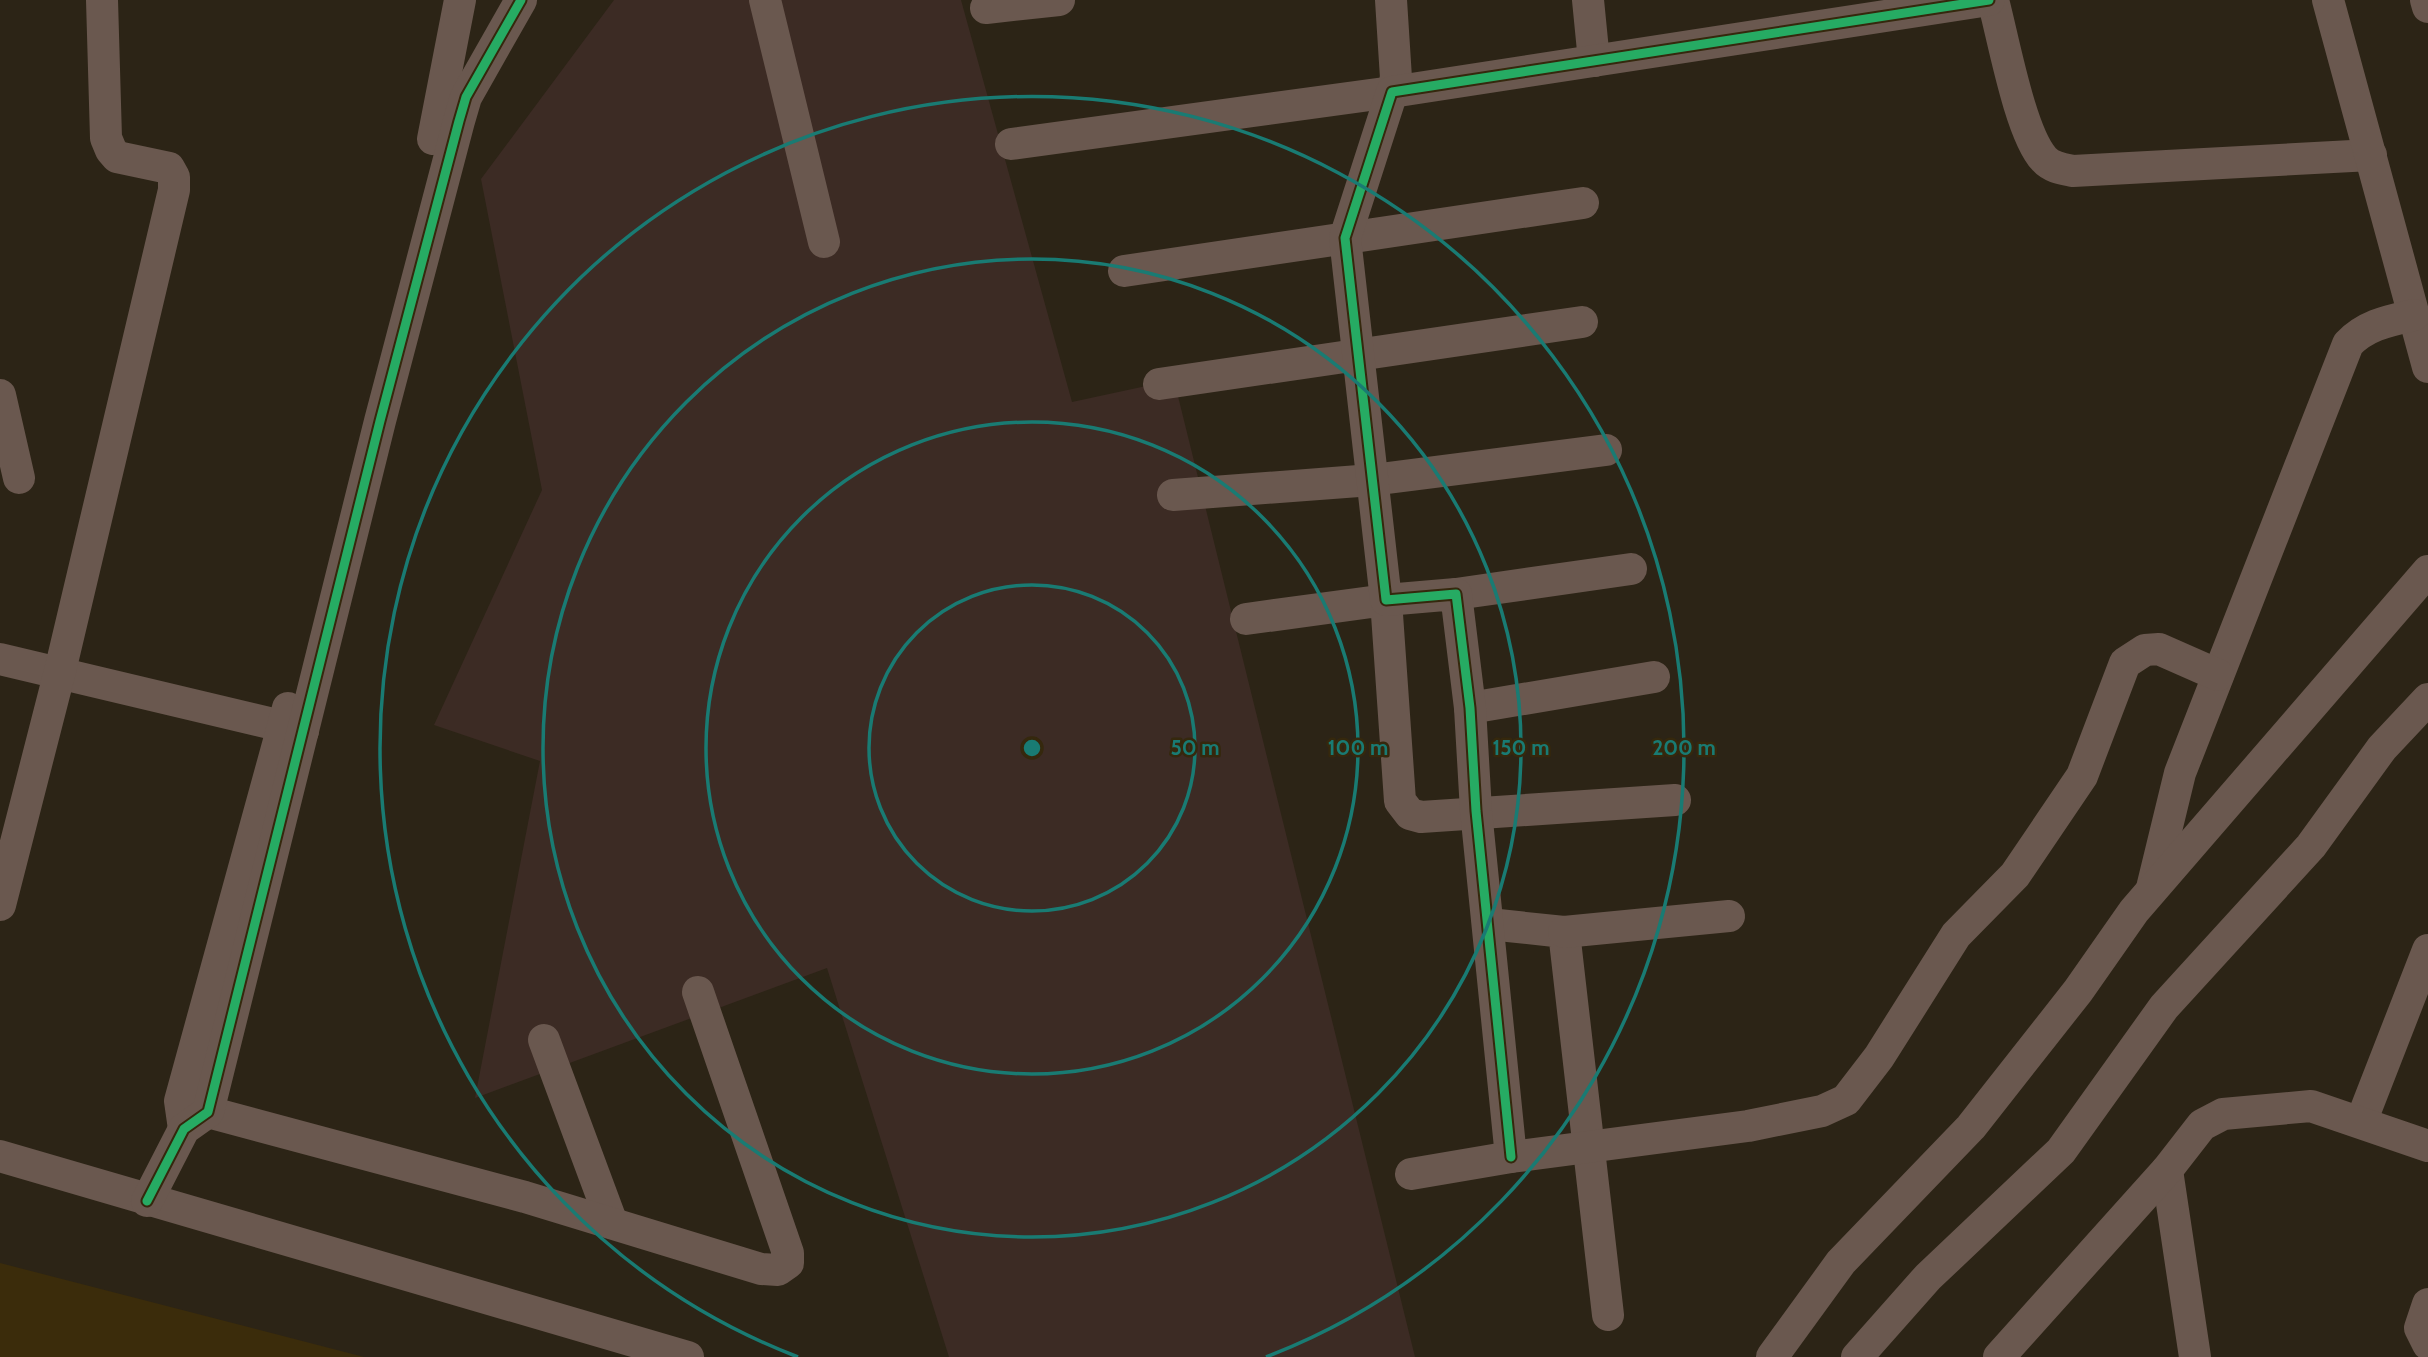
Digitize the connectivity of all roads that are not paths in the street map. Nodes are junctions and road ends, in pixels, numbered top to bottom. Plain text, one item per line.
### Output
1 (102, 0) edge
2 (460, 0) edge
3 (521, 0) edge
4 (765, 0) edge
5 (1059, 0) edge
6 (1391, 0) edge
7 (1588, 0) edge
8 (1991, 0) edge
9 (2328, 0) edge
10 (2426, 0) edge
11 (2428, 7) edge
12 (986, 8) dead end
13 (1594, 61) junction
14 (1392, 92) junction
15 (1011, 144) dead end
16 (2371, 155) junction
17 (1583, 203) dead end
18 (1345, 238) junction
19 (824, 242) dead end
20 (1124, 271) dead end
21 (2414, 315) junction
22 (1582, 322) dead end
23 (1357, 355) junction
24 (2428, 367) edge
25 (1159, 384) dead end
26 (0, 395) edge
27 (1605, 450) dead end
28 (19, 478) dead end
29 (1371, 480) junction
30 (1173, 495) dead end
31 (1631, 569) dead end
32 (2428, 571) edge
33 (1456, 594) junction
34 (1386, 600) junction
35 (1246, 619) dead end
36 (0, 659) edge
37 (60, 671) junction
38 (2218, 675) junction
39 (1654, 677) dead end
40 (2428, 699) edge
41 (1470, 708) junction
42 (294, 729) junction
43 (1675, 800) dead end
44 (1476, 811) junction
45 (2151, 892) junction
46 (0, 905) edge
47 (1729, 916) dead end
48 (1489, 924) junction
49 (1564, 932) junction
50 (2428, 950) edge
51 (698, 992) dead end
52 (544, 1040) dead end
53 (196, 1121) junction
54 (2361, 1122) junction
55 (2428, 1146) edge
56 (1591, 1149) junction
57 (0, 1156) edge
58 (1511, 1157) junction
59 (2167, 1170) junction
60 (1411, 1174) dead end
61 (147, 1201) junction
62 (612, 1223) junction
63 (2428, 1304) edge
64 (1608, 1315) dead end
65 (2428, 1344) edge
66 (688, 1357) edge
67 (1772, 1357) edge
68 (1857, 1357) edge
69 (1999, 1357) edge
70 (2195, 1357) edge

1 - 37 street
2 - 42 street
3 - 42 street
4 - 19 street
5 - 12 street
6 - 14 street
7 - 13 street
8 - 13 street
8 - 16 street
9 - 16 street
10 - 11 street
13 - 14 street
14 - 15 street
14 - 18 street
16 - 21 street
17 - 18 street
18 - 20 street
18 - 23 street
21 - 24 street
21 - 38 street
22 - 23 street
23 - 25 street
23 - 29 street
26 - 28 street
27 - 29 street
29 - 30 street
29 - 34 street
31 - 33 street
32 - 45 street
33 - 34 street
33 - 41 street
34 - 35 street
34 - 44 street
36 - 37 street
37 - 42 street
37 - 46 street
38 - 45 street
38 - 56 street
39 - 41 street
40 - 68 street
41 - 44 street
42 - 53 street
43 - 44 street
44 - 48 street
45 - 67 street
47 - 49 street
48 - 49 street
48 - 58 street
49 - 56 street
50 - 54 street
51 - 62 street
52 - 62 street
53 - 61 street
53 - 62 street
54 - 55 street
54 - 59 street
56 - 58 street
56 - 64 street
57 - 61 street
58 - 60 street
59 - 69 street
59 - 70 street
61 - 66 street
63 - 65 street

